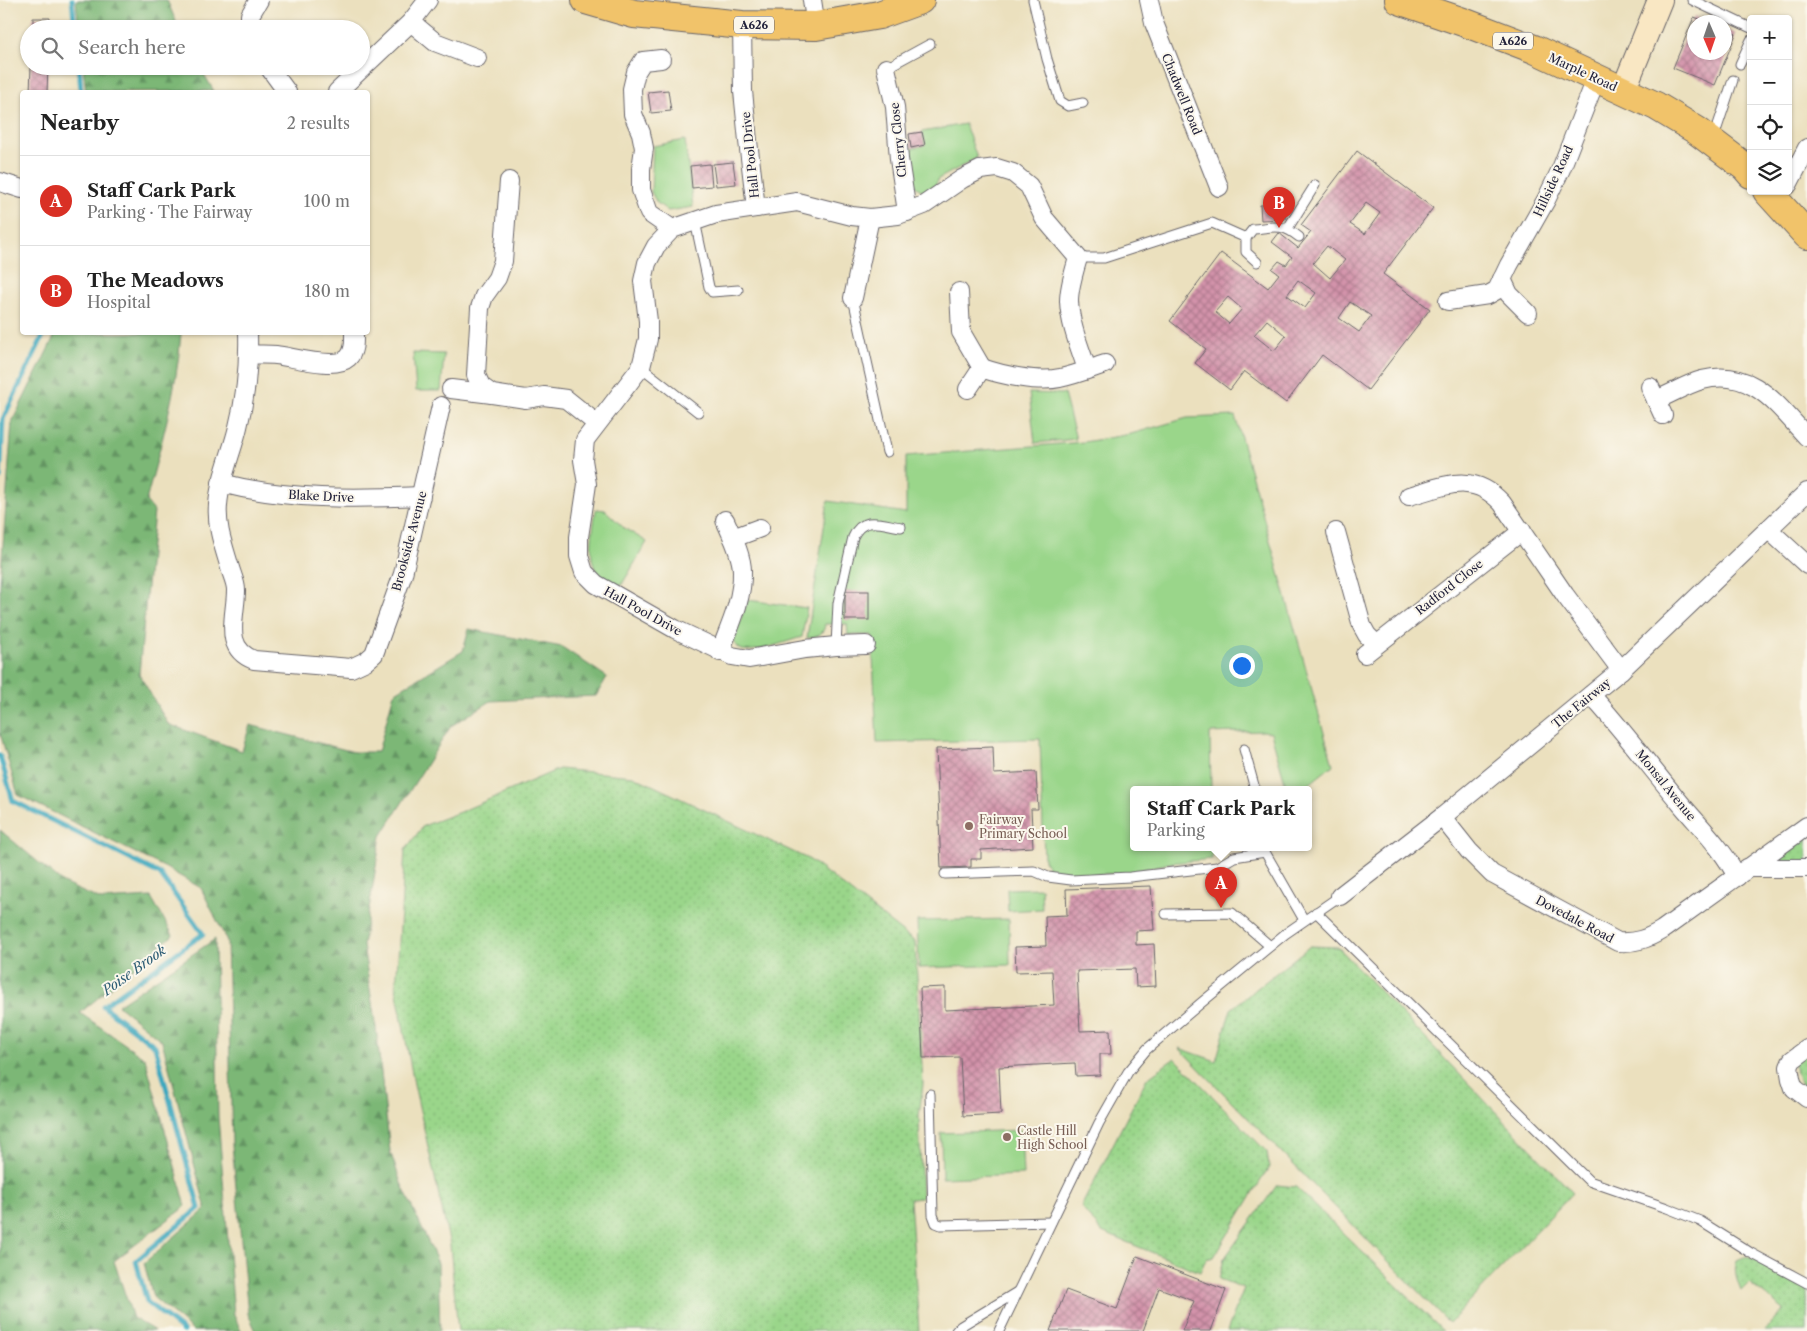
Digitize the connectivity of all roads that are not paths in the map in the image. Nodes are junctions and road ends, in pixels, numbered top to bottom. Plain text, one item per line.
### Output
1 (259, 0) edge
2 (428, 0) edge
3 (586, 0) edge
4 (920, 0) edge
5 (1033, 0) edge
6 (1148, 0) edge
7 (1399, 0) edge
8 (1660, 0) edge
9 (1692, 0) edge
10 (814, 13) edge
11 (250, 20) edge
12 (411, 22) junction
13 (742, 25) junction
14 (1747, 26) edge
15 (930, 44) dead end
16 (1747, 49) edge
17 (478, 55) dead end
18 (661, 59) dead end
19 (370, 61) edge
20 (1740, 64) dead end
21 (886, 68) joint
22 (275, 75) edge
23 (355, 75) edge
24 (1596, 79) junction
25 (1733, 80) dead end
26 (286, 90) edge
27 (339, 90) edge
28 (1623, 91) junction
29 (1083, 104) dead end
30 (1712, 142) junction
31 (1807, 148) edge
32 (1747, 169) edge
33 (1792, 173) edge
34 (509, 181) dead end
35 (0, 182) edge
36 (1315, 185) dead end
37 (1219, 187) dead end
38 (20, 189) edge
39 (1781, 195) edge
40 (756, 208) junction
41 (907, 212) junction
42 (870, 218) junction
43 (695, 221) junction
44 (1288, 228) junction
45 (672, 229) junction
46 (1807, 234) edge
47 (1299, 237) dead end
48 (1246, 238) junction
49 (1078, 258) junction
50 (1257, 262) dead end
51 (1502, 279) junction
52 (738, 290) dead end
53 (959, 292) dead end
54 (853, 298) joint
55 (1448, 301) dead end
56 (1528, 313) dead end
57 (248, 335) edge
58 (354, 335) edge
59 (249, 354) junction
60 (1105, 364) dead end
61 (641, 367) junction
62 (982, 368) junction
63 (1088, 370) junction
64 (450, 389) dead end
65 (968, 389) dead end
66 (492, 394) junction
67 (1656, 401) dead end
68 (441, 406) dead end
69 (698, 412) dead end
70 (596, 423) junction
71 (1807, 437) edge
72 (887, 452) dead end
73 (221, 483) junction
74 (1807, 492) edge
75 (421, 496) junction
76 (1410, 496) dead end
77 (725, 520) dead end
78 (901, 527) dead end
79 (760, 528) dead end
80 (1522, 530) junction
81 (1769, 530) junction
82 (1336, 532) dead end
83 (733, 538) junction
84 (1807, 565) edge
85 (866, 645) dead end
86 (836, 646) junction
87 (720, 652) junction
88 (1621, 670) junction
89 (1590, 695) junction
90 (1244, 748) dead end
91 (1254, 786) edge
92 (1442, 817) junction
93 (1807, 826) edge
94 (1257, 851) edge
95 (1266, 851) edge
96 (1807, 868) edge
97 (1742, 873) junction
98 (945, 874) dead end
99 (1340, 896) joint
100 (1316, 912) junction
101 (1166, 914) dead end
102 (1304, 920) junction
103 (1270, 946) junction
104 (1807, 1049) edge
105 (930, 1094) dead end
106 (1807, 1098) edge
107 (1051, 1222) junction
108 (1807, 1283) edge
109 (1018, 1292) junction
110 (956, 1331) edge
111 (999, 1331) edge

1 - 11 street
2 - 12 street
3 - 13 main road, A626
4 - 10 main road, A626
5 - 29 lane
6 - 37 street, Chadwell Road
7 - 24 main road, Marple Road / A626
8 - 28 street
9 - 14 lane
10 - 13 main road, A626
12 - 17 street
12 - 19 street
13 - 40 street, Hall Pool Drive
15 - 21 lane
16 - 20 lane
18 - 45 street
21 - 41 street, Cherry Close
22 - 26 street
23 - 27 street
24 - 28 main road, Marple Road / A626
24 - 51 street, Hillside Road
25 - 30 lane
28 - 30 main road, Marple Road / A626
30 - 32 main road, Marple Road / A626
31 - 33 street
34 - 66 street
35 - 38 street
36 - 44 lane
39 - 46 main road
40 - 42 street
40 - 43 street, Hall Pool Drive
41 - 42 street
41 - 49 street
42 - 54 street
43 - 45 street, Hall Pool Drive
43 - 52 lane
44 - 47 lane
44 - 48 lane
45 - 61 street, Hall Pool Drive
48 - 49 lane
48 - 50 lane
49 - 63 street
51 - 55 street, Hillside Road
51 - 56 street
53 - 62 street
54 - 72 lane
57 - 59 street, Brookside Avenue
58 - 59 street
59 - 73 street, Brookside Avenue
60 - 63 street
61 - 69 lane
61 - 70 street, Hall Pool Drive
62 - 63 street
62 - 65 street
64 - 66 street
66 - 70 street
67 - 71 street
68 - 75 street, Brookside Avenue
70 - 87 street, Hall Pool Drive
73 - 75 street, Blake Drive
73 - 75 street, Brookside Avenue
74 - 81 street, The Fairway
76 - 80 street
77 - 83 street
78 - 86 lane
79 - 83 street
80 - 82 street, Radford Close
80 - 88 street
81 - 84 street
81 - 88 street, The Fairway
83 - 87 street
85 - 86 street, Hall Pool Drive
86 - 87 street, Hall Pool Drive
88 - 89 street, The Fairway
89 - 92 street, The Fairway
89 - 97 street, Monsal Avenue
90 - 91 lane
92 - 97 street, Dovedale Road
92 - 99 street, The Fairway
93 - 97 street, Dovedale Road
94 - 98 lane
95 - 102 lane
96 - 97 street
99 - 100 lane
100 - 102 lane
100 - 108 lane
101 - 103 lane
102 - 103 lane
103 - 107 lane
104 - 106 street
105 - 107 lane
107 - 109 lane
109 - 110 lane
109 - 111 lane

